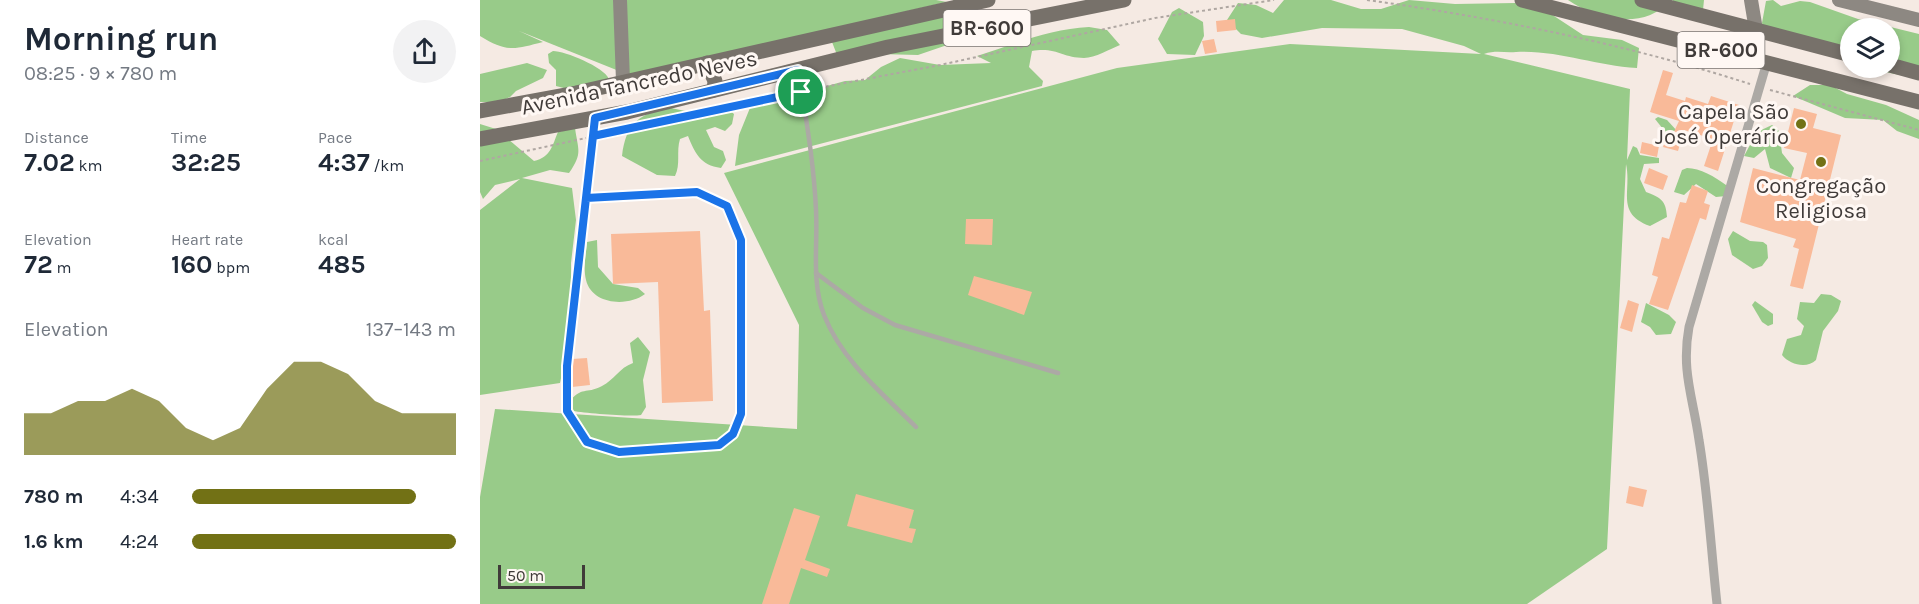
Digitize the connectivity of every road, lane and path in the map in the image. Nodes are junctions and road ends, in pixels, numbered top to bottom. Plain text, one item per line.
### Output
1 (620, 0) edge
2 (983, 0) edge
3 (1124, 0) edge
4 (1274, 0) edge
5 (1367, 0) edge
6 (1522, 0) edge
7 (1642, 0) edge
8 (1751, 0) edge
9 (1839, 0) edge
10 (1919, 20) edge
11 (1756, 30) junction
12 (1840, 52) edge
13 (1767, 62) junction
14 (707, 63) junction
15 (1900, 68) edge
16 (798, 70) junction
17 (1919, 73) edge
18 (623, 81) junction
19 (1752, 84) dead end
20 (1763, 88) dead end
21 (714, 90) junction
22 (801, 92) junction
23 (576, 93) junction
24 (1919, 102) edge
25 (480, 111) edge
26 (595, 118) junction
27 (480, 121) edge
28 (1919, 130) edge
29 (593, 136) junction
30 (480, 140) edge
31 (480, 161) edge
32 (586, 198) junction
33 (815, 273) junction
34 (1058, 373) dead end
35 (916, 427) dead end
36 (1717, 604) edge

1 - 18 street
2 - 14 main road, Avenida Tancredo Neves / BR-600
3 - 16 main road, Avenida Tancredo Neves / BR-600
4 - 22 path
5 - 19 path
6 - 13 main road, BR-600
7 - 11 main road, BR-600
8 - 11 street
9 - 10 street
11 - 12 main road, BR-600
13 - 24 main road, BR-600
13 - 36 street
14 - 18 main road, Avenida Tancredo Neves / BR-600
14 - 21 main road
15 - 17 main road
16 - 21 main road, Avenida Tancredo Neves / BR-600
16 - 22 lane
18 - 23 main road, Avenida Tancredo Neves / BR-600
20 - 28 path
21 - 26 main road, Avenida Tancredo Neves / BR-600
22 - 29 path
22 - 33 lane
23 - 25 main road, Avenida Tancredo Neves / BR-600
23 - 27 main road
26 - 29 lane
26 - 30 main road, Avenida Tancredo Neves / BR-600
29 - 31 path
29 - 32 lane
32 - 32 lane
33 - 34 lane
33 - 35 lane

